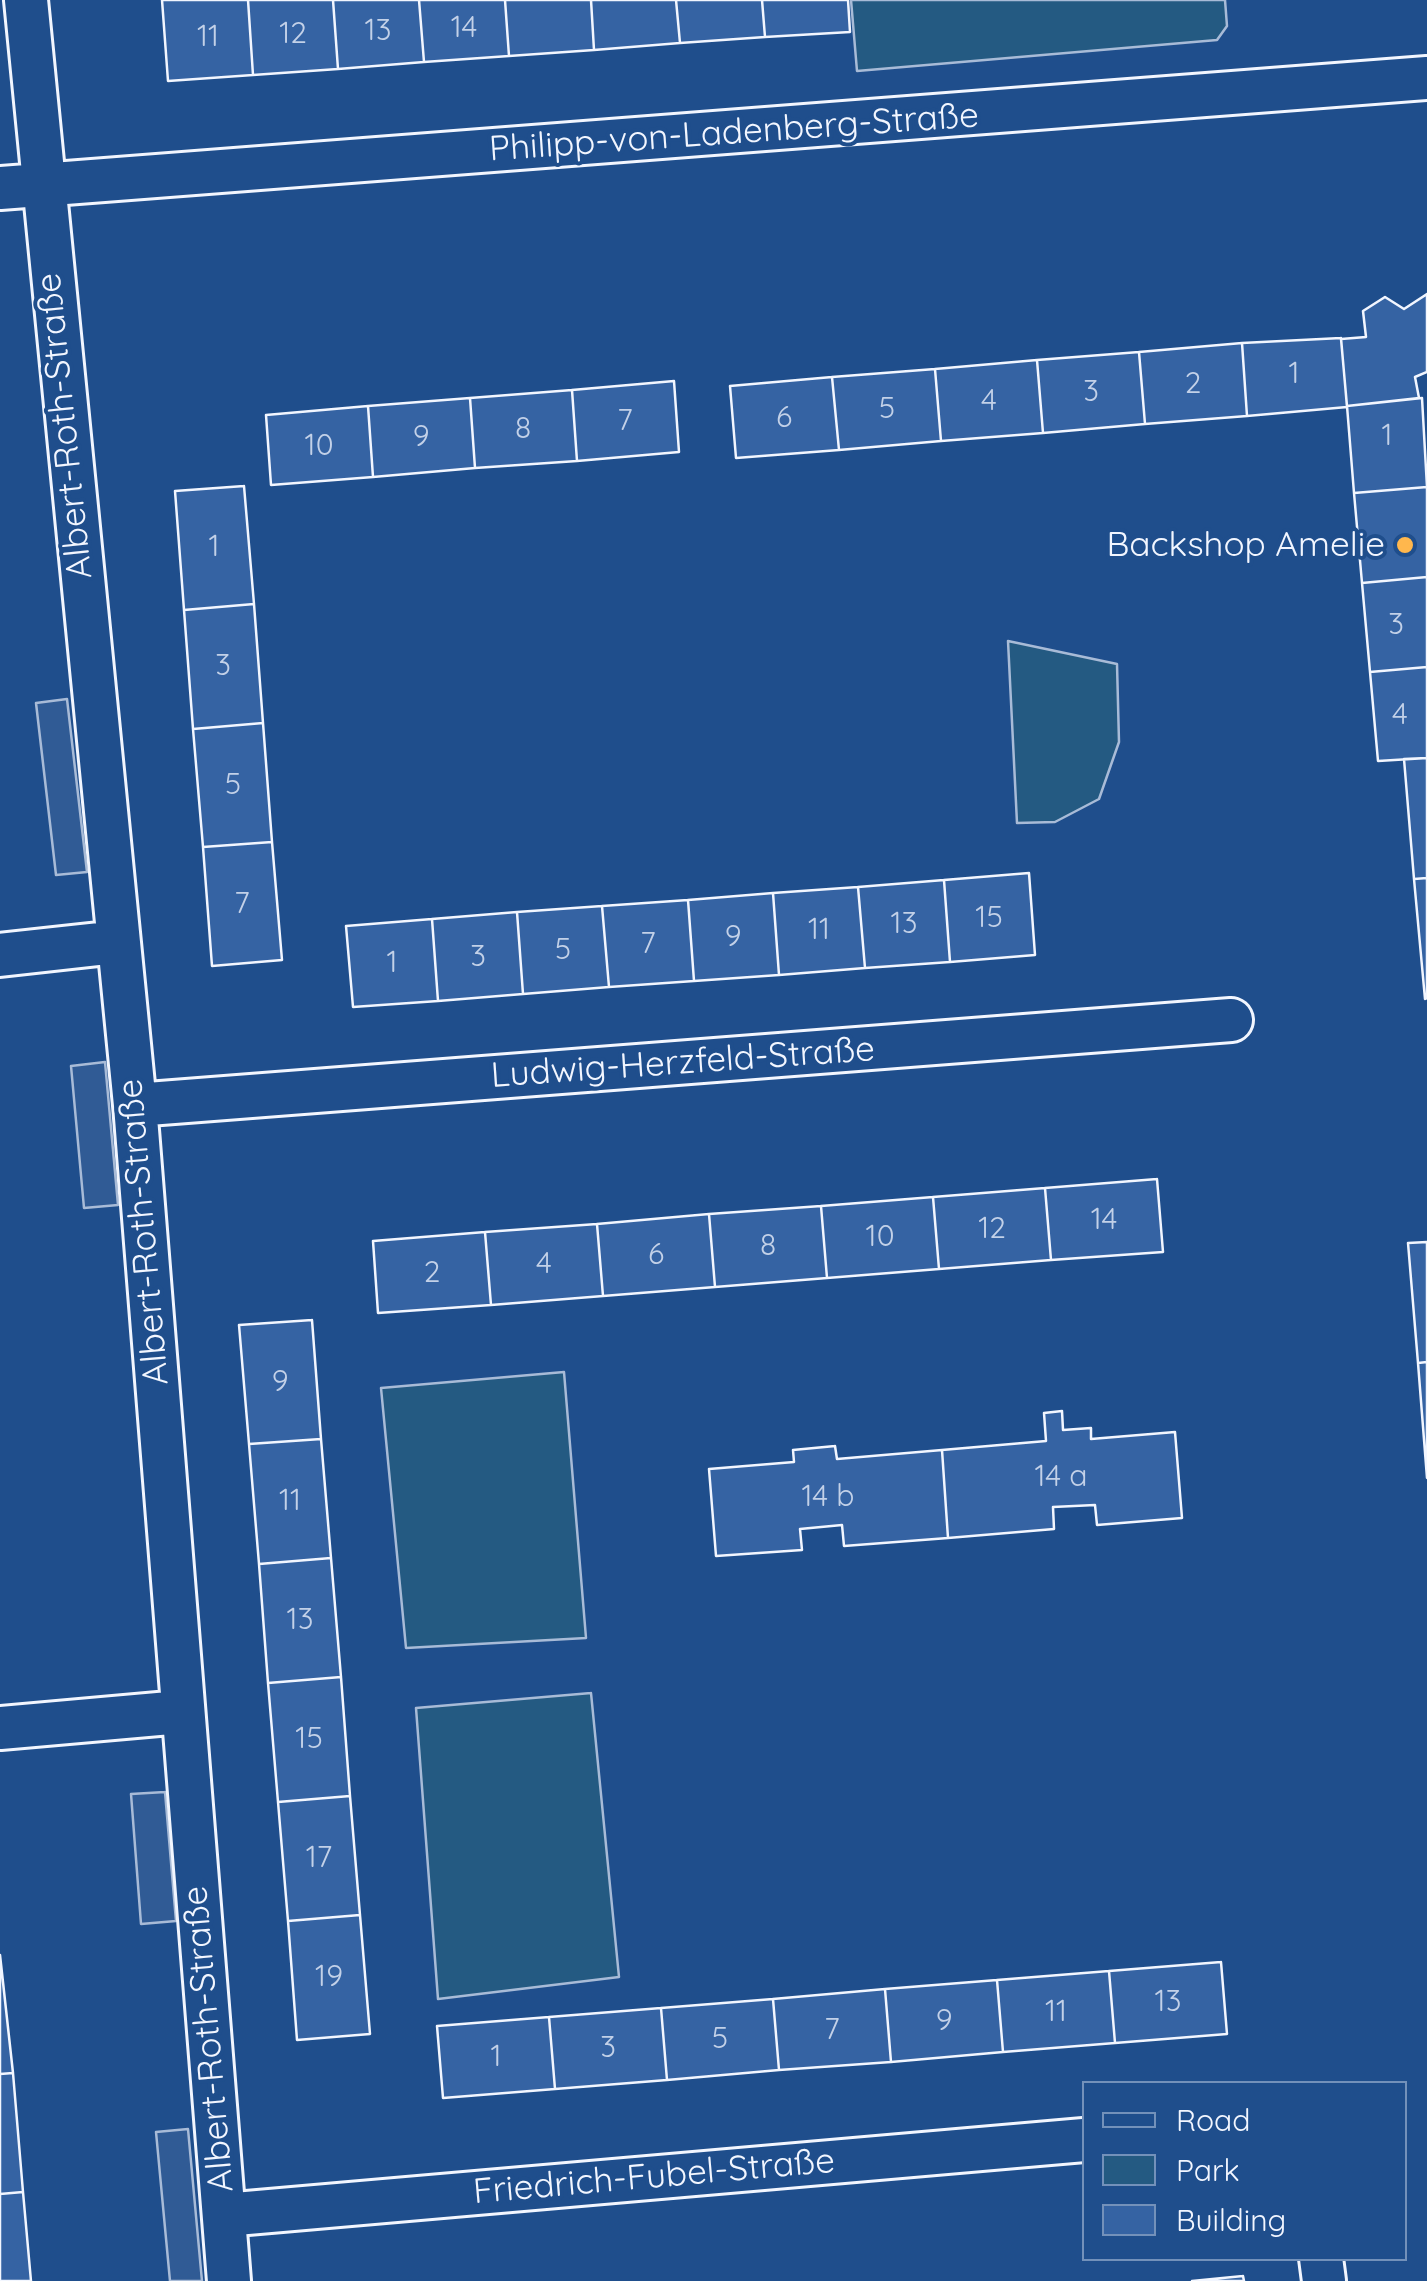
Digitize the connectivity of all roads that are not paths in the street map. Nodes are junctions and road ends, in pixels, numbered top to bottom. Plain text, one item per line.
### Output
1 (26, 0) edge
2 (1427, 78) edge
3 (21, 186) edge
4 (117, 942) junction
5 (0, 955) edge
6 (1231, 1020) dead end
7 (135, 1106) junction
8 (181, 1712) junction
9 (0, 1728) edge
10 (1082, 2140) edge
11 (224, 2214) junction
12 (230, 2281) edge

1 - 3 street, Albert-Roth-Straße
2 - 3 street, Philipp-von-Ladenberg-Straße
3 - 4 street, Albert-Roth-Straße
4 - 5 street
4 - 7 street, Albert-Roth-Straße
6 - 7 street, Ludwig-Herzfeld-Straße
7 - 8 street, Albert-Roth-Straße
8 - 9 street
8 - 11 street, Albert-Roth-Straße
10 - 11 street, Friedrich-Fubel-Straße
11 - 12 street, Albert-Roth-Straße

